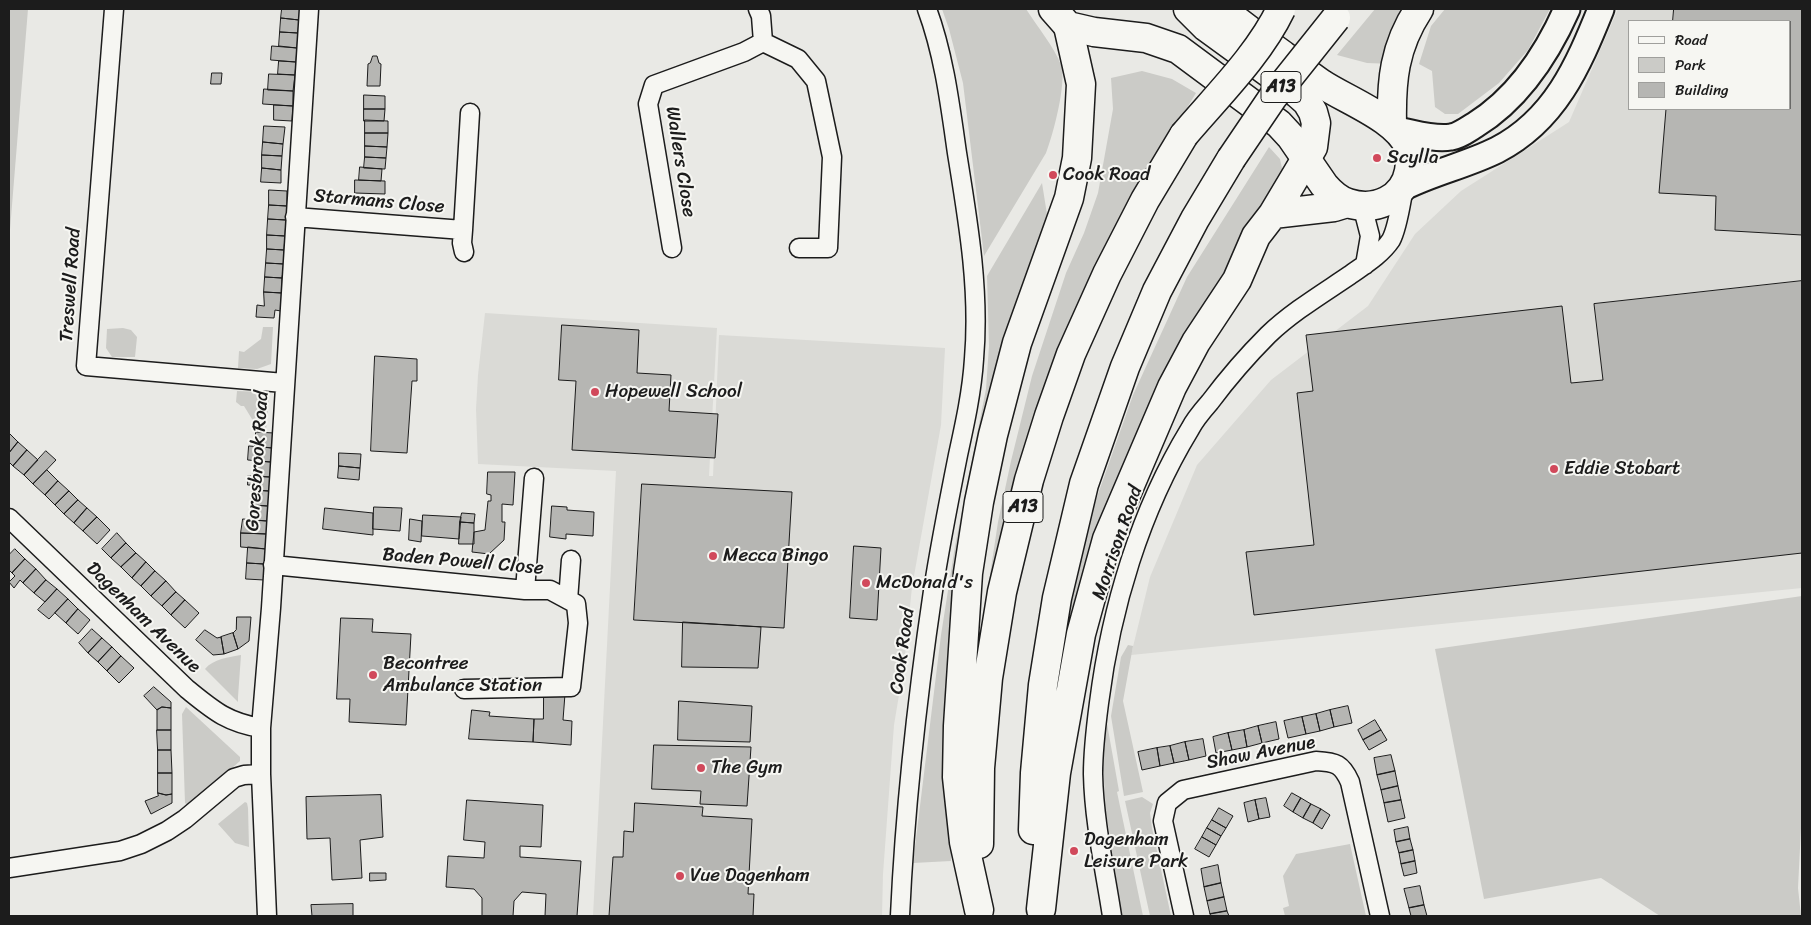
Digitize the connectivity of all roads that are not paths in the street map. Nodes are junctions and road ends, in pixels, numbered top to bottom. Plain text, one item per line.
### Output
1 (114, 9) edge
2 (308, 9) edge
3 (758, 9) edge
4 (927, 9) edge
5 (1188, 9) edge
6 (1222, 9) edge
7 (1281, 9) edge
8 (1419, 9) edge
9 (1567, 9) edge
10 (1601, 9) edge
11 (1340, 14) edge
12 (1061, 17) edge
13 (763, 42) junction
14 (470, 113) dead end
15 (1394, 127) junction
16 (1307, 159) junction
17 (1404, 187) junction
18 (1355, 204) junction
19 (1273, 214) junction
20 (294, 216) junction
21 (463, 230) junction
22 (672, 248) dead end
23 (799, 248) dead end
24 (464, 252) dead end
25 (1365, 265) junction
26 (284, 383) junction
27 (534, 478) dead end
28 (9, 518) edge
29 (571, 560) dead end
30 (273, 565) junction
31 (525, 590) junction
32 (568, 600) junction
33 (464, 688) dead end
34 (261, 728) junction
35 (260, 774) junction
36 (9, 868) edge
37 (979, 913) edge
38 (1042, 913) edge
39 (267, 916) edge
40 (900, 916) edge
41 (1112, 916) edge
42 (1184, 916) edge
43 (1380, 916) edge

1 - 26 street, Treswell Road
2 - 20 street, Goresbrook Road
3 - 13 street
4 - 40 street, Cook Road
5 - 16 main road
6 - 15 main road
7 - 37 main road, A13, bridge
8 - 15 main road
9 - 15 street
10 - 17 street
11 - 38 main road, A13, bridge
12 - 16 main road
12 - 37 main road, A13
13 - 22 street, Wallers Close
13 - 23 street
14 - 21 street, Starmans Close
15 - 17 main road
16 - 18 main road
16 - 19 main road
17 - 18 main road
17 - 25 street, Morrison Road
18 - 19 main road
18 - 25 street
19 - 38 main road, A13
20 - 21 street, Starmans Close
20 - 26 street, Goresbrook Road
21 - 24 street
25 - 41 street, Morrison Road
26 - 30 street, Goresbrook Road
27 - 31 street
28 - 34 street, Dagenham Avenue
29 - 32 street
30 - 31 street, Baden Powell Close
30 - 34 street, Goresbrook Road
31 - 32 street, Baden Powell Close
32 - 33 street
34 - 35 street, Goresbrook Road
35 - 36 street
35 - 39 street, Goresbrook Road
42 - 43 street, Shaw Avenue

